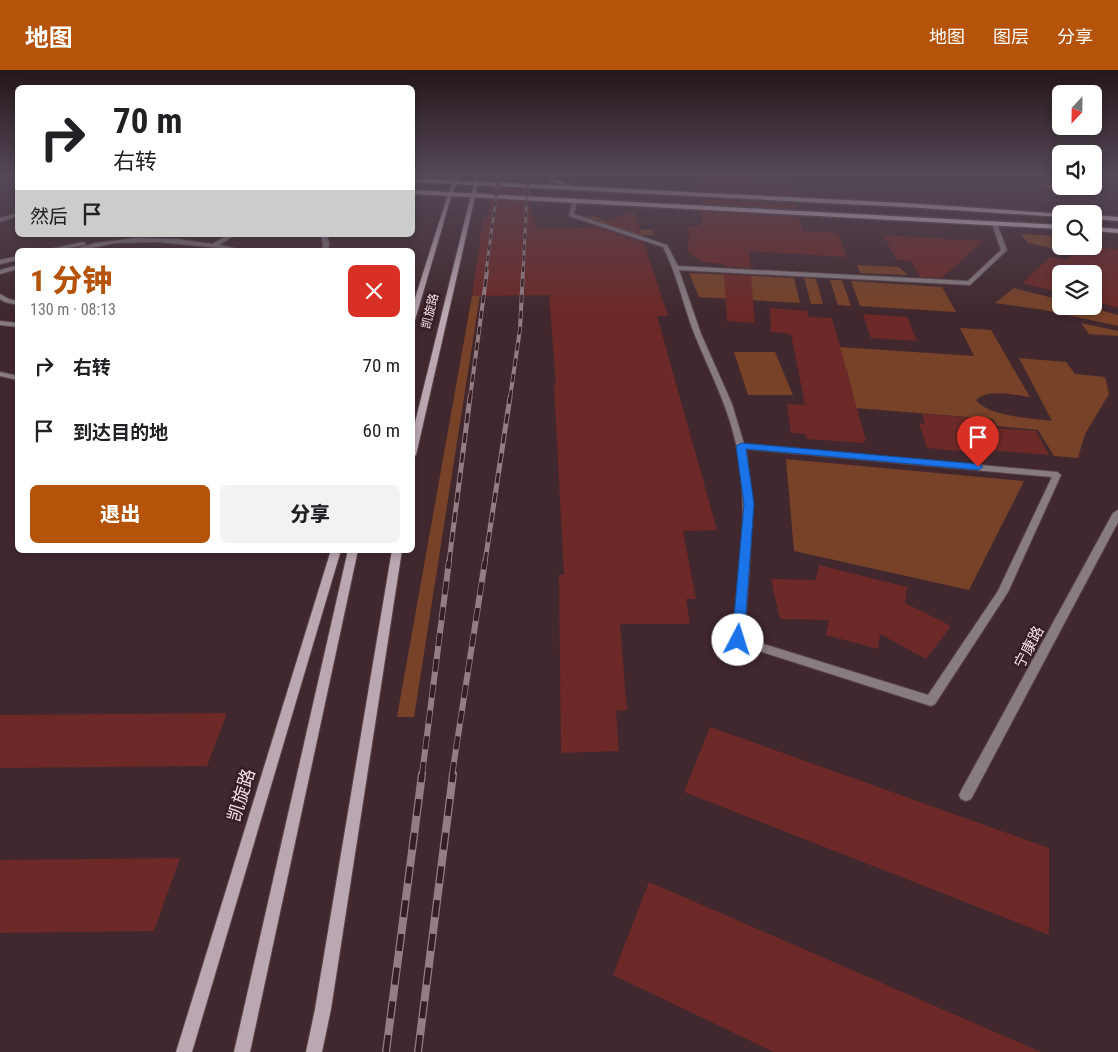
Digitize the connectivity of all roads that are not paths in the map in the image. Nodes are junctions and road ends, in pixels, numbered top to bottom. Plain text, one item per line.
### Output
1 (442, 221) edge
2 (469, 221) edge
3 (588, 221) edge
4 (972, 221) edge
5 (994, 222) junction
6 (1052, 226) edge
7 (1102, 230) edge
8 (1118, 231) edge
9 (124, 237) edge
10 (228, 237) edge
11 (214, 245) junction
12 (61, 248) edge
13 (85, 248) edge
14 (229, 248) edge
15 (15, 259) edge
16 (0, 262) edge
17 (15, 268) edge
18 (676, 268) junction
19 (0, 272) edge
20 (2, 299) edge
21 (15, 302) edge
22 (415, 310) edge
23 (0, 323) edge
24 (15, 325) edge
25 (0, 374) edge
26 (15, 377) edge
27 (415, 436) edge
28 (741, 446) junction
29 (1118, 513) edge
30 (335, 553) edge
31 (352, 553) edge
32 (397, 553) edge
33 (966, 795) dead end
34 (323, 1009) junction
35 (184, 1052) edge
36 (242, 1052) edge
37 (314, 1052) edge
38 (319, 1052) edge

1 - 22 street, 凯旋路
2 - 27 street, 凯旋路
3 - 18 street
4 - 5 main road
5 - 6 main road
5 - 18 street
7 - 8 main road
9 - 12 street
10 - 11 street
11 - 13 street
11 - 14 street
15 - 16 street
17 - 19 street
18 - 28 street
20 - 21 street
23 - 24 street
25 - 26 street
28 - 28 street
29 - 33 street, 宁康路
30 - 35 street, 凯旋路
31 - 36 street
32 - 34 street
34 - 37 street
34 - 38 street

